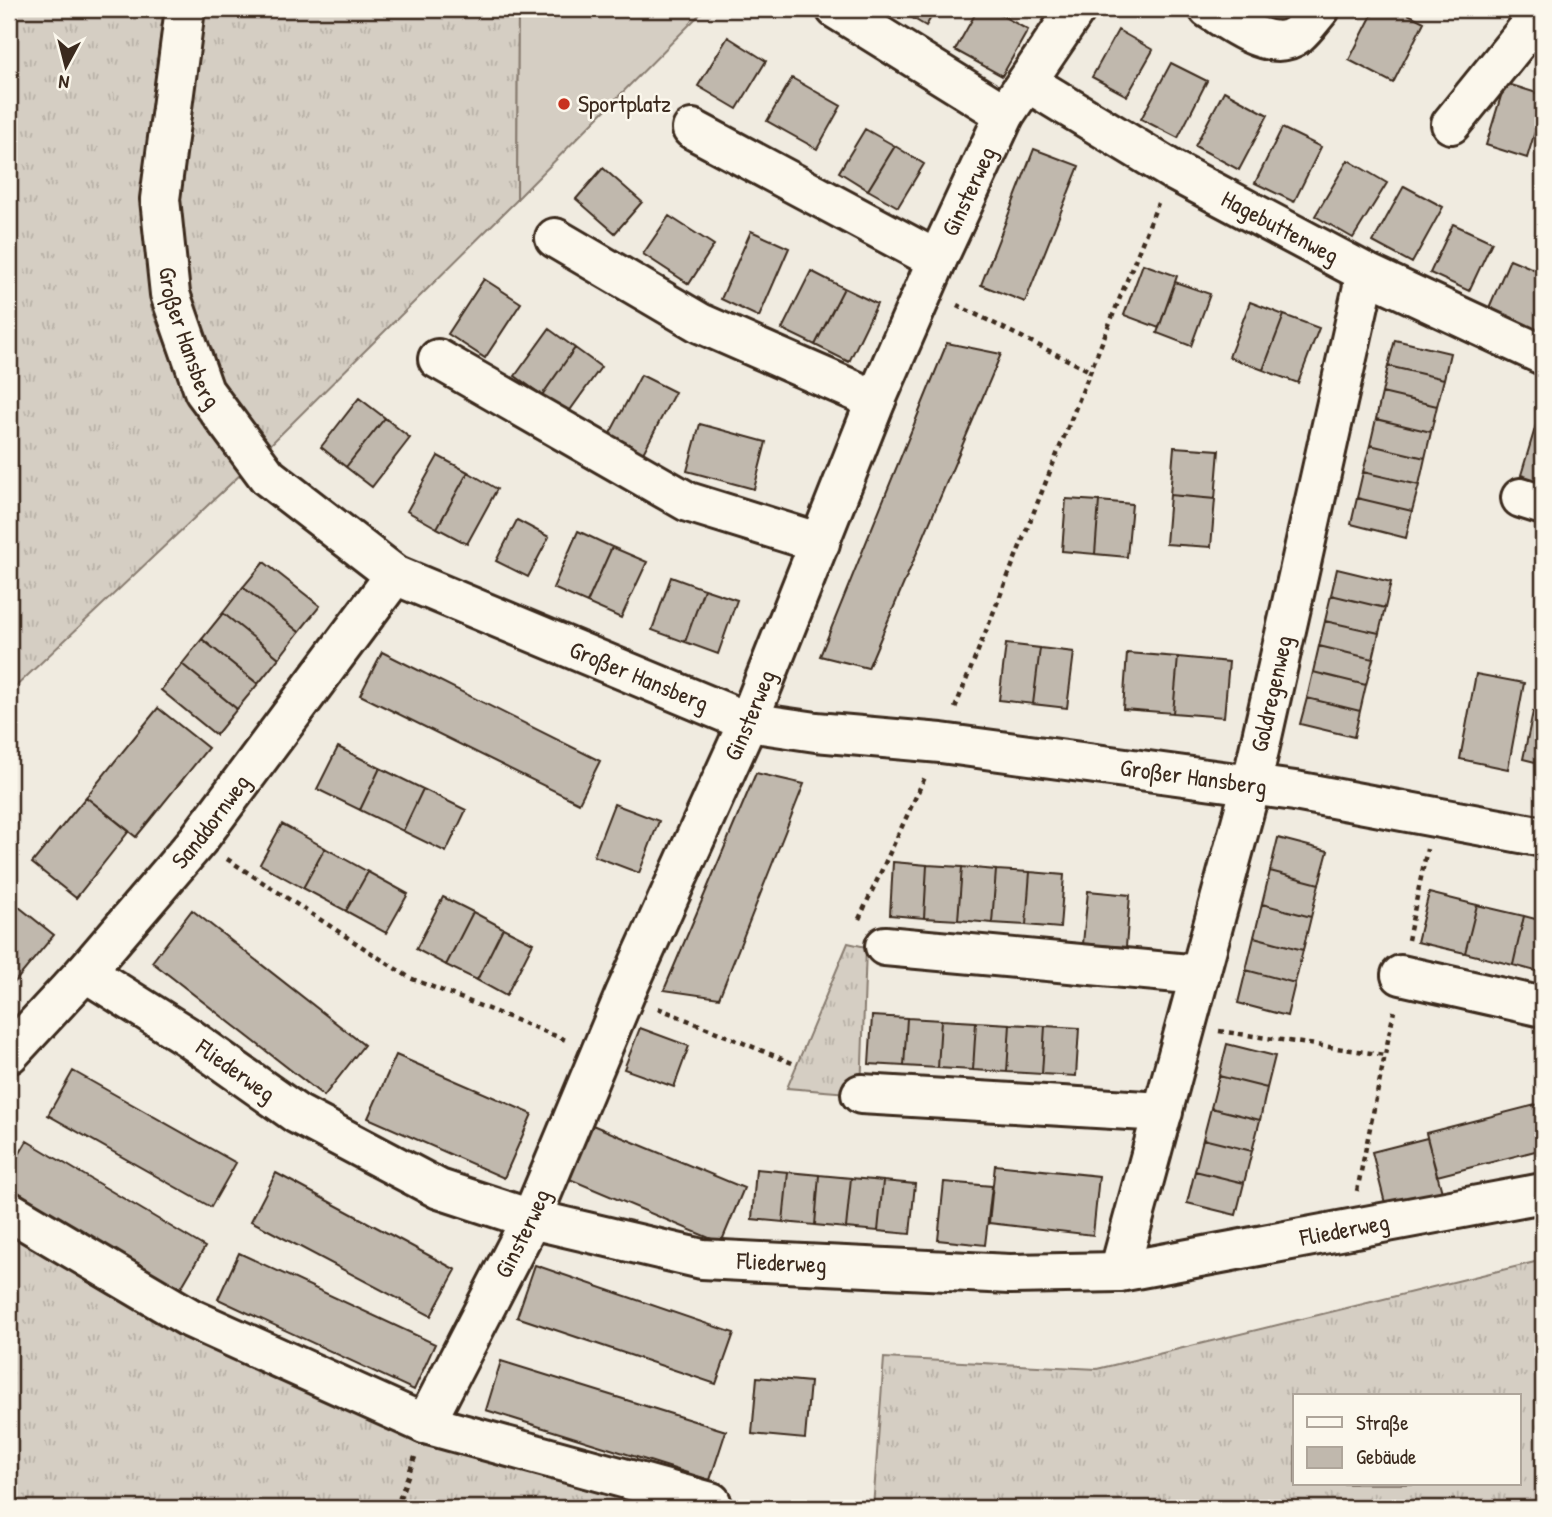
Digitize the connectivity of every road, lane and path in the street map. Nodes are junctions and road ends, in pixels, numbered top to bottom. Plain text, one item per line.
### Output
1 (185, 9) edge
2 (836, 9) edge
3 (1076, 9) edge
4 (1209, 9) edge
5 (1320, 9) edge
6 (1543, 10) edge
7 (1027, 82) junction
8 (1005, 114) junction
9 (1451, 124) dead end
10 (692, 129) dead end
11 (1171, 170) junction
12 (555, 238) dead end
13 (1366, 273) junction
14 (931, 274) junction
15 (1543, 355) edge
16 (438, 359) dead end
17 (1088, 370) junction
18 (876, 400) junction
19 (820, 543) junction
20 (395, 575) junction
21 (748, 722) junction
22 (941, 743) junction
23 (1251, 786) junction
24 (1433, 817) junction
25 (1543, 837) edge
26 (198, 840) junction
27 (869, 938) joint
28 (85, 972) junction
29 (1200, 975) junction
30 (1401, 975) junction
31 (625, 994) junction
32 (1543, 1007) edge
33 (1186, 1026) junction
34 (9, 1054) edge
35 (600, 1054) junction
36 (1385, 1055) junction
37 (797, 1065) dead end
38 (861, 1094) dead end
39 (1163, 1112) junction
40 (1543, 1193) edge
41 (9, 1211) edge
42 (531, 1219) junction
43 (1349, 1229) junction
44 (1119, 1272) junction
45 (425, 1424) junction
46 (711, 1502) dead end
47 (396, 1508) edge

1 - 20 street, Großer Hansberg
2 - 8 street
3 - 7 street, Ginsterweg
4 - 5 street
6 - 9 street
7 - 8 street, Ginsterweg
7 - 11 street, Hagebuttenweg
8 - 14 street, Ginsterweg
10 - 14 street
11 - 13 street, Hagebuttenweg
11 - 17 path
12 - 18 street
13 - 15 street, Hagebuttenweg
13 - 23 street, Goldregenweg
14 - 17 path
14 - 18 street, Ginsterweg
16 - 19 street
17 - 22 path
18 - 19 street, Ginsterweg
19 - 21 street, Ginsterweg
20 - 21 street, Großer Hansberg
20 - 26 street, Sanddornweg
21 - 22 street, Großer Hansberg
21 - 31 street, Ginsterweg
22 - 23 street, Großer Hansberg
22 - 27 path
23 - 24 street, Großer Hansberg
23 - 29 street, Goldregenweg
24 - 25 street, Großer Hansberg
24 - 30 path
26 - 28 street, Sanddornweg
26 - 35 path
27 - 29 street
28 - 34 street, Sanddornweg
28 - 42 street, Fliederweg
29 - 33 street, Goldregenweg
30 - 32 street
30 - 36 path
31 - 35 street, Ginsterweg
31 - 37 path
33 - 36 path
33 - 39 street, Goldregenweg
35 - 42 street, Ginsterweg
36 - 43 path
38 - 39 street
39 - 44 street, Goldregenweg
40 - 43 street, Fliederweg
41 - 45 street
42 - 44 street, Fliederweg
42 - 45 street, Ginsterweg
43 - 44 street, Fliederweg
45 - 46 street
45 - 47 path

